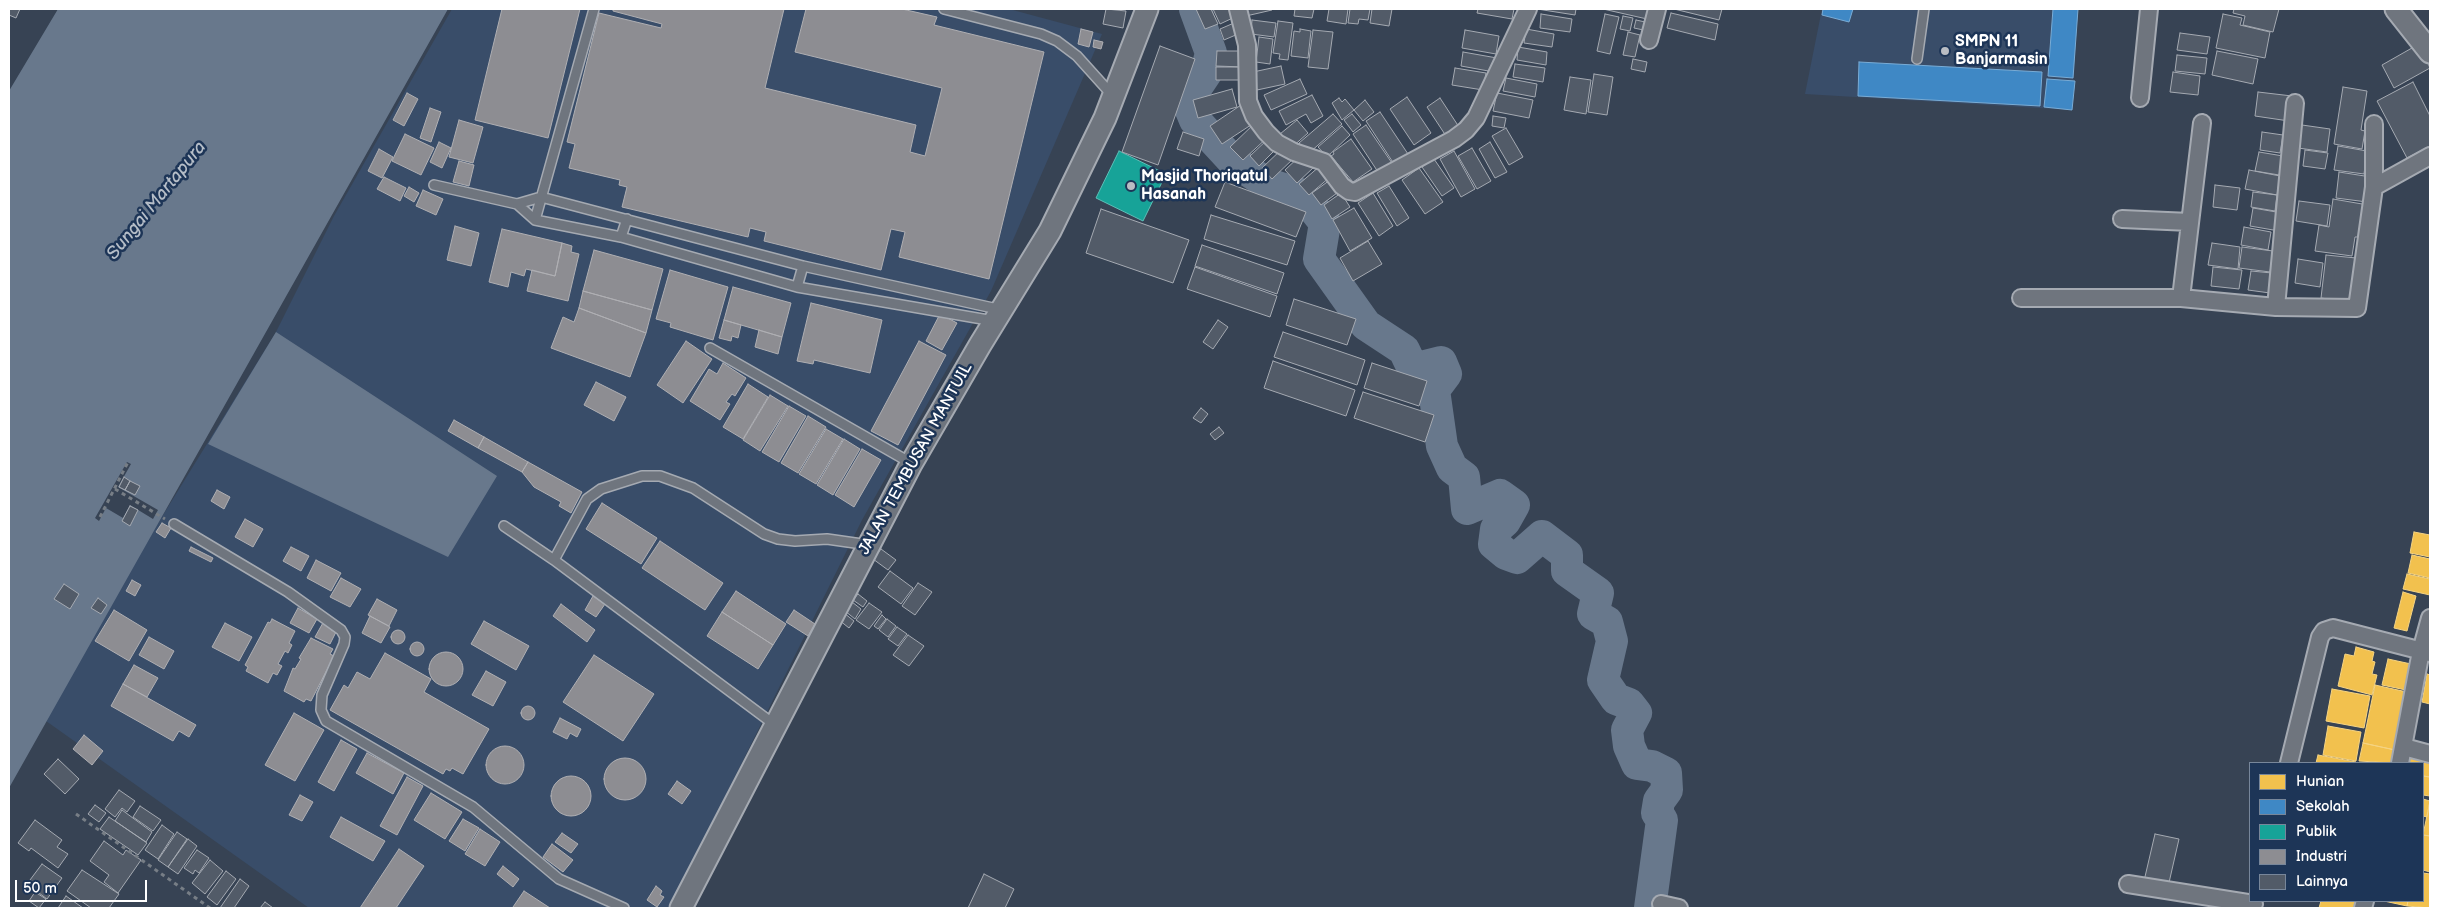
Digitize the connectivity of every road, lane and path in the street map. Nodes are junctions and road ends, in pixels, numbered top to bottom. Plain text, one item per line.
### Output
1 (594, 9) edge
2 (944, 9) edge
3 (1147, 9) edge
4 (1238, 9) edge
5 (1528, 9) edge
6 (1657, 9) edge
7 (1924, 9) edge
8 (2149, 9) edge
9 (2396, 9) edge
10 (1649, 40) dead end
11 (2430, 52) edge
12 (1917, 59) dead end
13 (1114, 96) junction
14 (2140, 98) dead end
15 (2295, 103) dead end
16 (2202, 124) dead end
17 (2374, 124) dead end
18 (2430, 156) edge
19 (434, 185) dead end
20 (2374, 187) junction
21 (540, 197) junction
22 (517, 204) junction
23 (627, 219) junction
24 (2122, 219) dead end
25 (535, 220) junction
26 (2190, 222) junction
27 (621, 237) junction
28 (802, 266) junction
29 (797, 287) junction
30 (2021, 298) dead end
31 (2181, 298) junction
32 (2276, 307) junction
33 (999, 316) junction
34 (710, 348) dead end
35 (128, 462) dead end
36 (911, 464) junction
37 (115, 488) junction
38 (100, 517) dead end
39 (174, 524) joint
40 (504, 526) dead end
41 (869, 545) junction
42 (554, 560) junction
43 (2430, 618) edge
44 (2426, 652) edge
45 (775, 725) junction
46 (2404, 747) junction
47 (2430, 754) edge
48 (2289, 762) edge
49 (2400, 762) edge
50 (76, 814) dead end
51 (2128, 884) dead end
52 (1660, 904) dead end
53 (2254, 904) edge
54 (210, 908) edge
55 (624, 908) edge
56 (681, 908) edge
57 (1679, 908) edge

1 - 21 lane
2 - 13 lane
3 - 13 street, JALAN TEMBUSAN MANTUIL
4 - 5 street
6 - 10 street
7 - 12 lane
8 - 14 street
9 - 11 street
13 - 33 street, JALAN TEMBUSAN MANTUIL
15 - 32 street
16 - 26 street
17 - 20 street
18 - 20 street
19 - 22 lane
20 - 32 street
21 - 22 lane
21 - 23 lane
21 - 25 lane
22 - 25 lane
23 - 27 lane
23 - 28 lane
24 - 26 street
25 - 27 lane
26 - 31 street
27 - 29 lane
28 - 29 lane
28 - 33 lane
29 - 33 lane
30 - 31 street
31 - 32 street
33 - 36 street, JALAN TEMBUSAN MANTUIL
34 - 36 lane
35 - 37 path
36 - 41 street, JALAN TEMBUSAN MANTUIL
37 - 38 path
37 - 39 path
39 - 55 lane
40 - 42 lane
41 - 42 lane
41 - 45 street, JALAN TEMBUSAN MANTUIL
42 - 45 lane
43 - 44 street
44 - 46 street
44 - 48 street
45 - 56 street, JALAN TEMBUSAN MANTUIL
46 - 47 street
46 - 49 street
50 - 54 path
51 - 53 street
52 - 57 street

